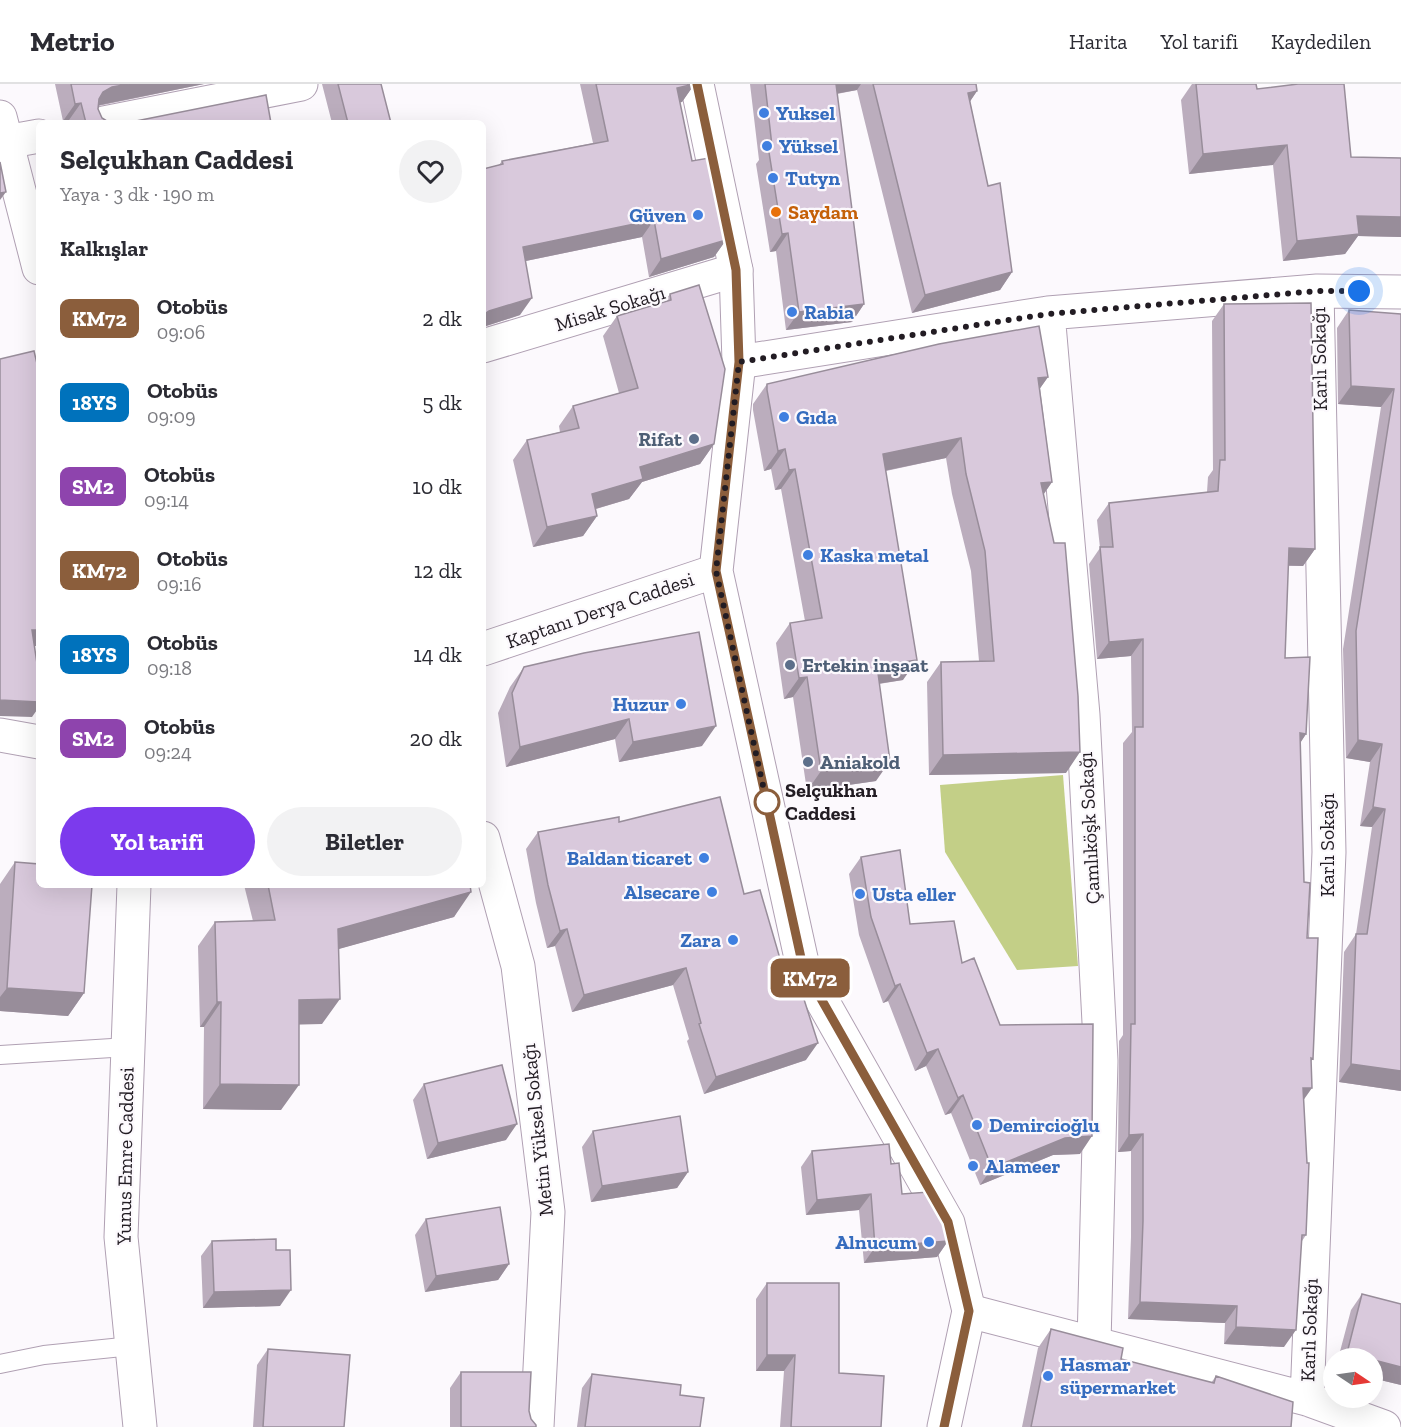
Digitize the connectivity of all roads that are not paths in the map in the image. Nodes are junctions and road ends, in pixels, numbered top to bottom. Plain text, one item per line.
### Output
1 (301, 84) edge
2 (697, 84) edge
3 (119, 120) edge
4 (3, 130) edge
5 (36, 136) edge
6 (36, 256) edge
7 (736, 270) junction
8 (1317, 291) junction
9 (1401, 292) edge
10 (1048, 314) junction
11 (486, 345) edge
12 (739, 362) junction
13 (716, 571) junction
14 (486, 649) edge
15 (0, 735) edge
16 (36, 741) edge
17 (486, 849) edge
18 (134, 888) edge
19 (128, 1047) junction
20 (0, 1055) edge
21 (969, 1311) junction
22 (1094, 1344) junction
23 (132, 1346) junction
24 (0, 1364) edge
25 (1307, 1399) junction
26 (140, 1427) edge
27 (537, 1427) edge
28 (944, 1427) edge
29 (1384, 1427) edge

1 - 3 street
2 - 7 street
4 - 5 street
4 - 6 street
7 - 11 street, Misak Sokağı
7 - 12 street
8 - 9 street
8 - 10 street
8 - 25 street, Karlı Sokağı
10 - 12 street
10 - 22 street, Çamlıköşk Sokağı
12 - 13 street
13 - 14 street, Kaptanı Derya Caddesi
13 - 21 street
15 - 16 street
17 - 27 street, Metin Yüksel Sokağı
18 - 19 street, Yunus Emre Caddesi
19 - 20 lane
19 - 23 street, Yunus Emre Caddesi
21 - 22 street
21 - 28 street
22 - 25 street
23 - 24 lane
23 - 26 street, Yunus Emre Caddesi
25 - 29 street

